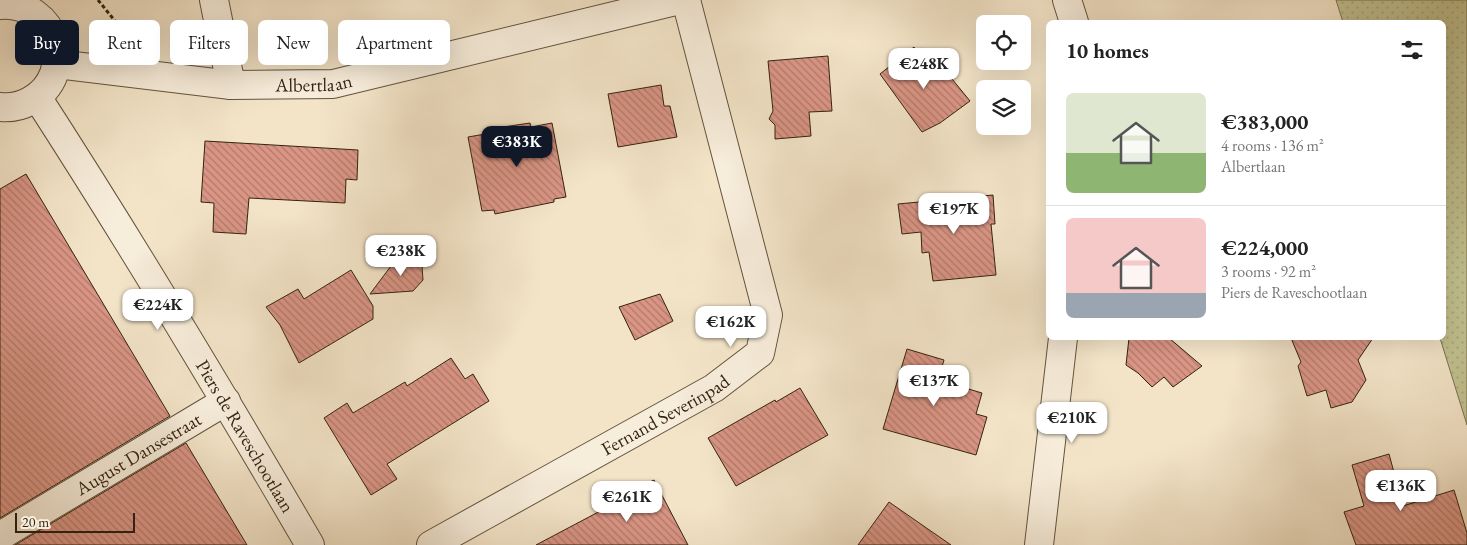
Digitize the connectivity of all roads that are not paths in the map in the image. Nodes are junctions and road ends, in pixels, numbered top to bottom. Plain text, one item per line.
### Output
1 (214, 0) edge
2 (680, 0) edge
3 (686, 0) edge
4 (1067, 0) edge
5 (15, 4) edge
6 (42, 20) edge
7 (1073, 20) edge
8 (57, 65) edge
9 (65, 65) edge
10 (231, 85) junction
11 (37, 97) junction
12 (0, 107) edge
13 (1063, 340) edge
14 (226, 401) junction
15 (0, 536) edge
16 (310, 545) edge
17 (431, 545) edge
18 (1039, 545) edge

1 - 10 street
2 - 10 street, Albertlaan
3 - 17 street, Fernand Severinpad
4 - 7 street
5 - 6 street
8 - 11 street
9 - 10 street, Albertlaan
11 - 12 street
11 - 14 street, Piers de Raveschootlaan
13 - 18 street
14 - 15 street, August Dansestraat
14 - 16 street, Piers de Raveschootlaan

